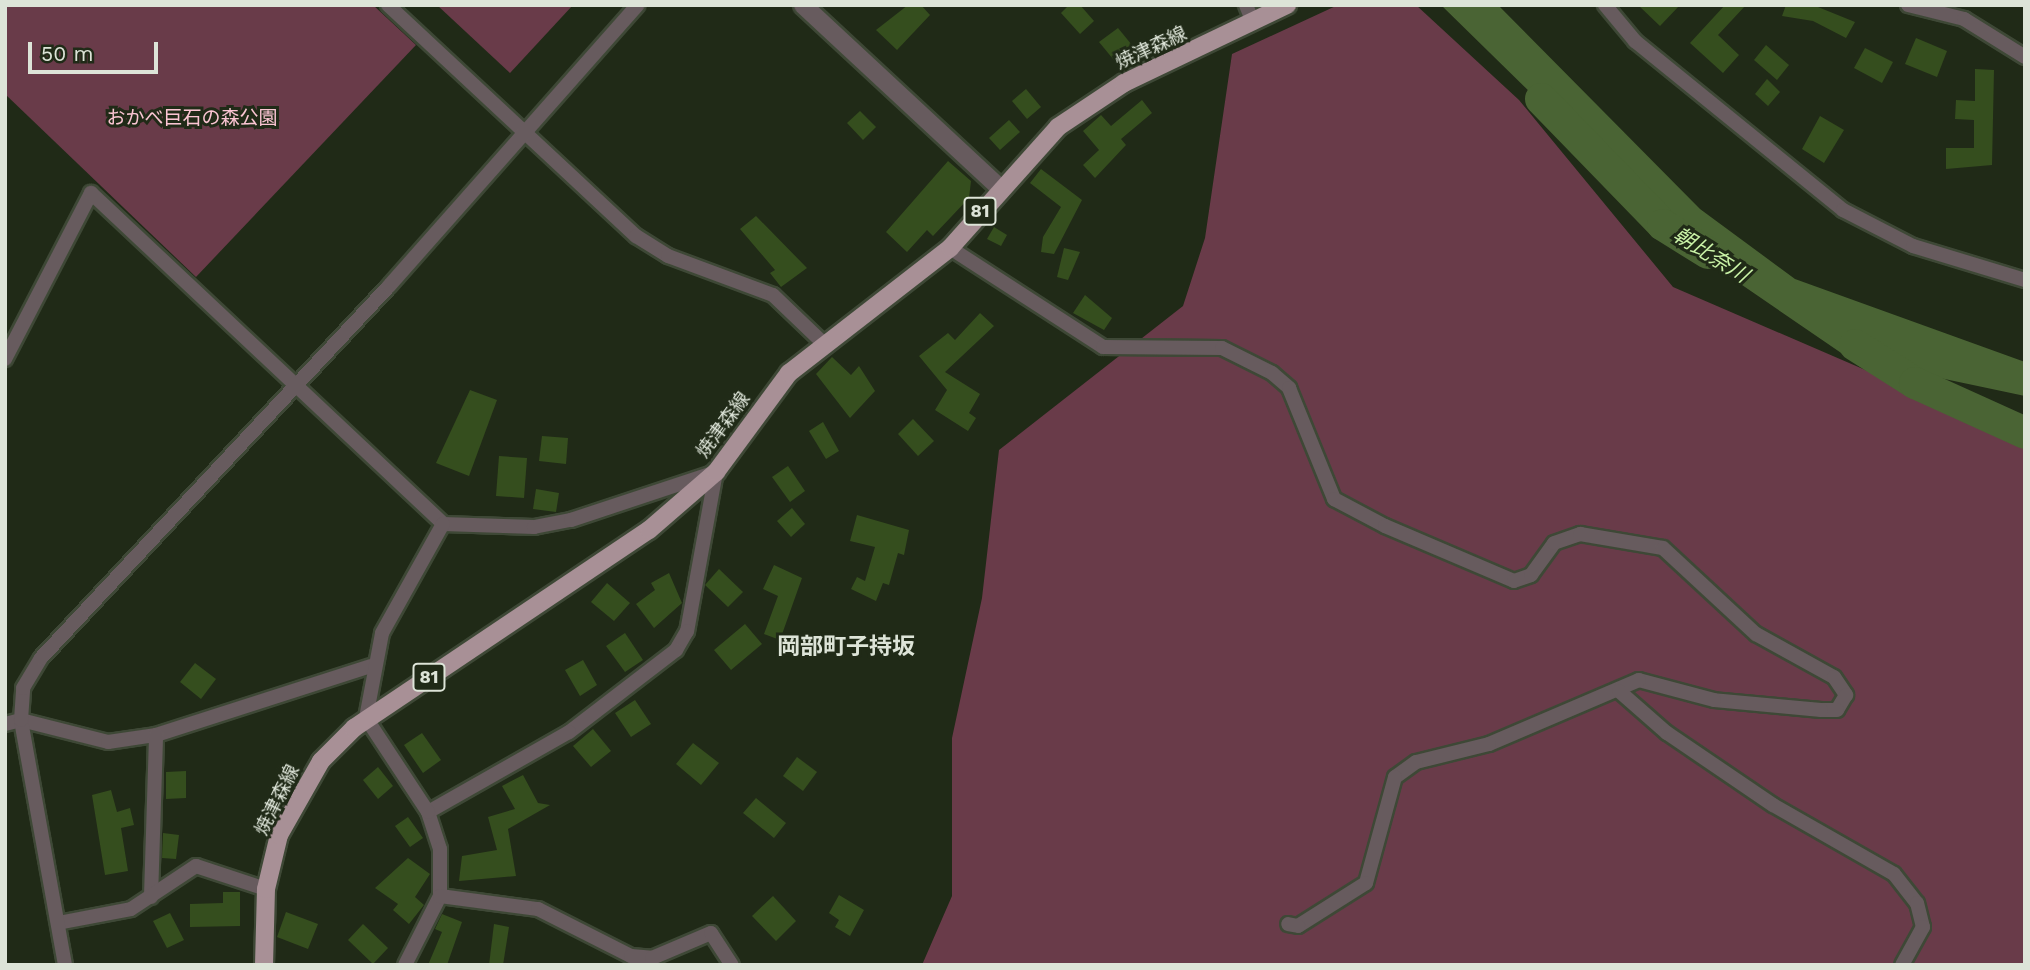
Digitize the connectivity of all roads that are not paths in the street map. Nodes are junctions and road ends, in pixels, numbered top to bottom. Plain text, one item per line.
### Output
1 (388, 5) edge
2 (638, 5) edge
3 (803, 5) edge
4 (1287, 5) edge
5 (1605, 5) edge
6 (1908, 5) edge
7 (1250, 14) edge
8 (2025, 57) edge
9 (525, 130) junction
10 (999, 187) junction
11 (950, 248) junction
12 (2025, 280) edge
13 (822, 342) junction
14 (5, 359) edge
15 (294, 385) junction
16 (716, 472) junction
17 (443, 524) junction
18 (371, 666) junction
19 (1619, 691) junction
20 (366, 718) junction
21 (22, 720) junction
22 (5, 723) edge
23 (156, 735) junction
24 (428, 812) junction
25 (266, 889) junction
26 (440, 896) junction
27 (151, 897) junction
28 (58, 923) junction
29 (1288, 924) dead end
30 (65, 965) edge
31 (264, 965) edge
32 (405, 965) edge
33 (732, 965) edge
34 (1902, 965) edge

1 - 9 street
2 - 9 street
3 - 10 street
4 - 7 main road, 焼津森線 / 81
5 - 12 street
6 - 8 street
7 - 10 main road, 焼津森線 / 81
9 - 13 street
9 - 15 street
10 - 11 main road, 焼津森線 / 81
11 - 13 main road, 焼津森線 / 81
11 - 19 street
13 - 16 main road, 焼津森線 / 81
14 - 15 street
15 - 17 street
15 - 21 street
16 - 17 street
16 - 20 main road, 焼津森線 / 81
16 - 24 street
17 - 18 street
18 - 20 street
18 - 23 street
19 - 29 street
19 - 34 street
20 - 24 street
20 - 25 main road, 焼津森線 / 81
21 - 22 street
21 - 23 street
21 - 28 street
23 - 27 street
24 - 26 street
25 - 27 street
25 - 31 main road, 焼津森線 / 81
26 - 32 street
26 - 33 street
27 - 28 street
28 - 30 street

